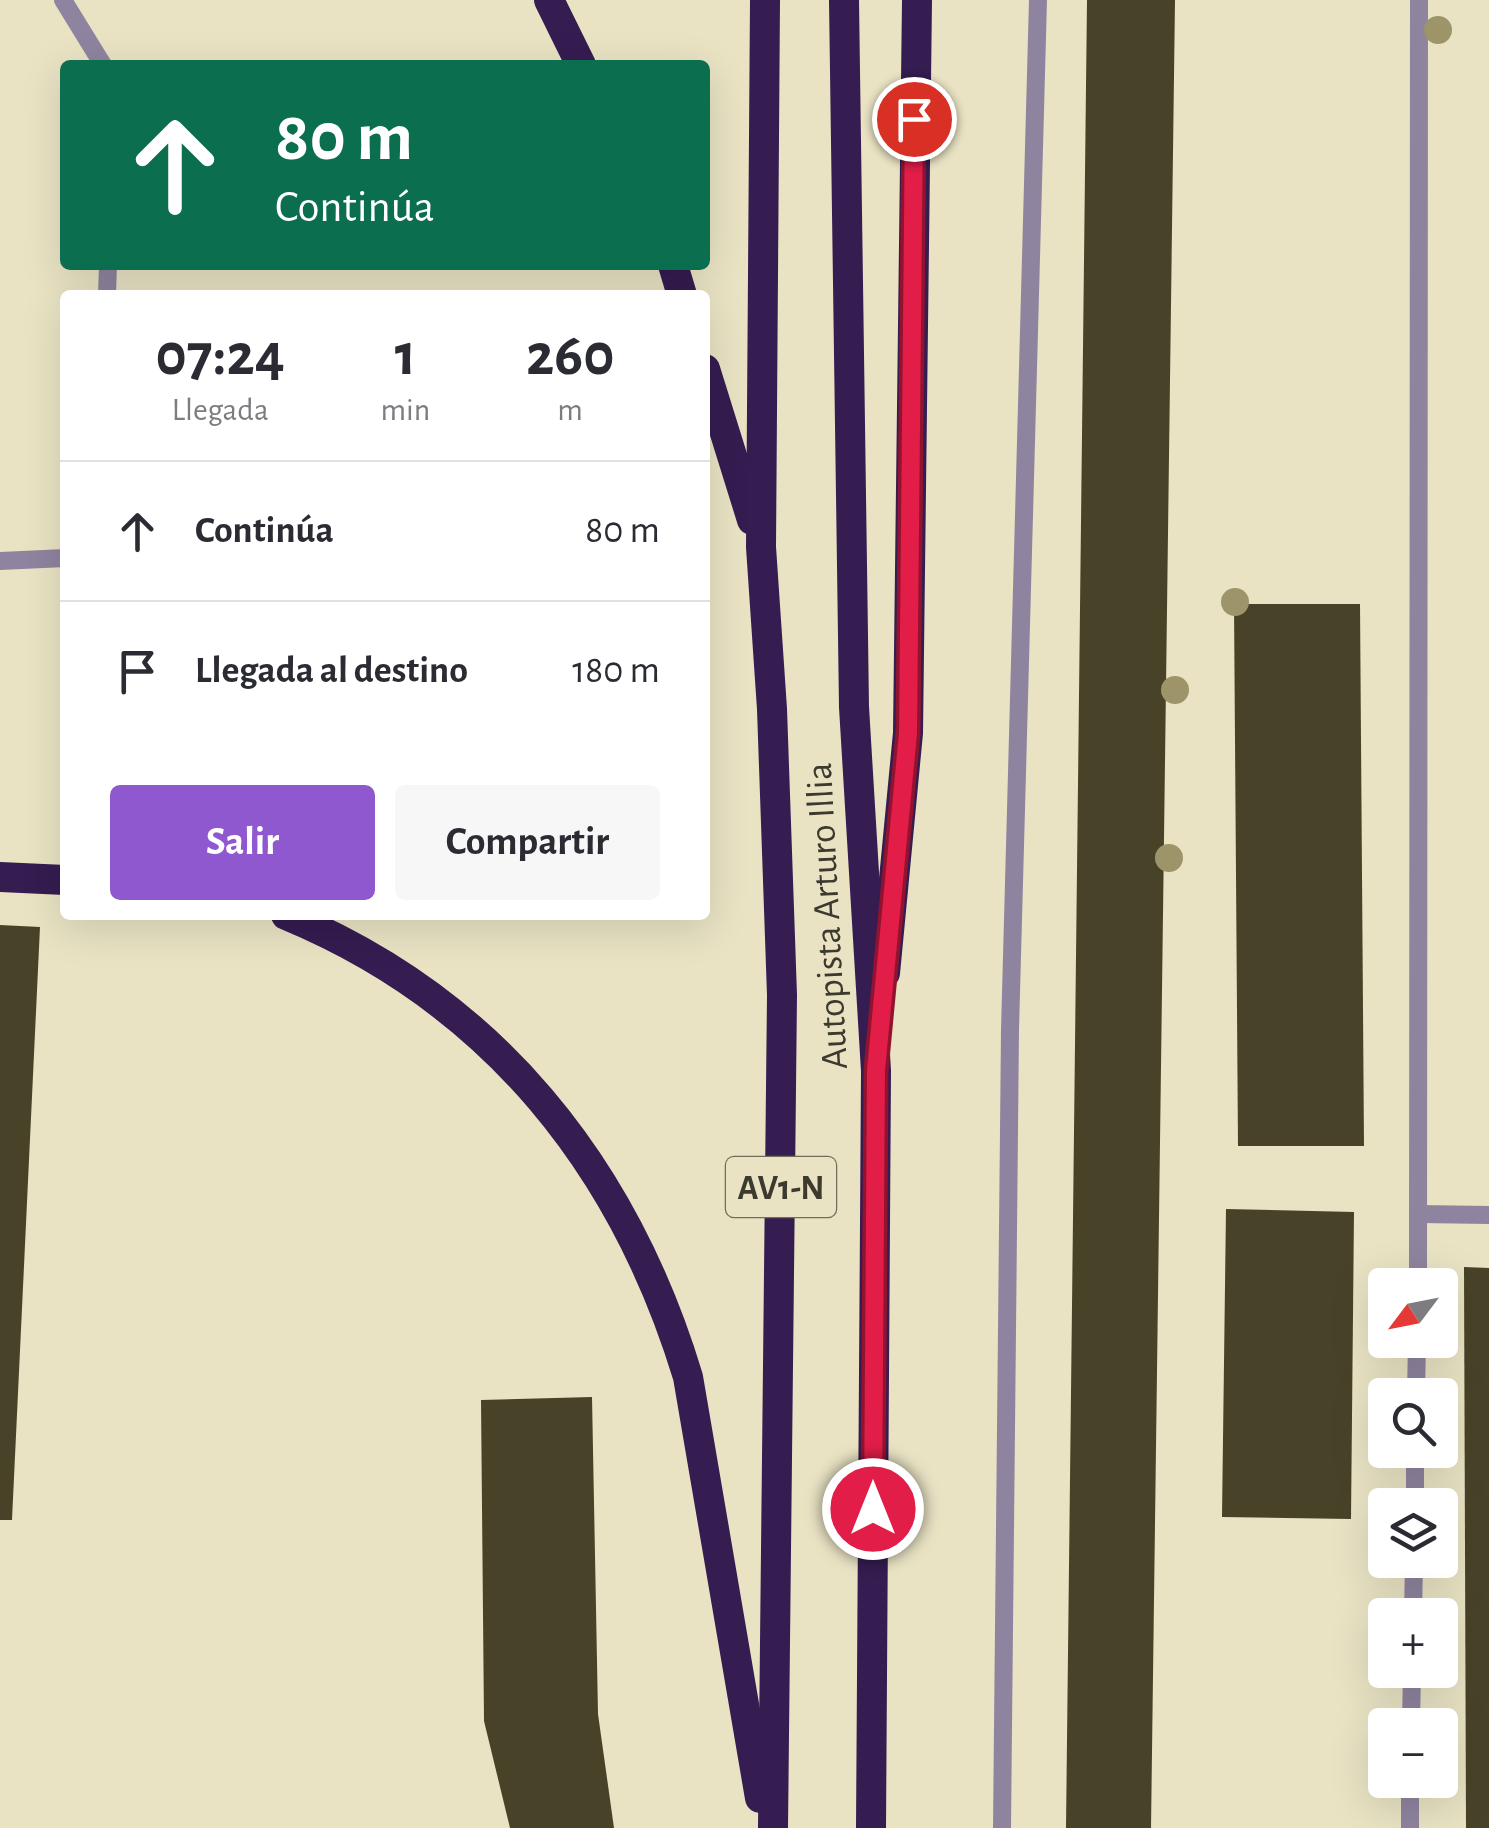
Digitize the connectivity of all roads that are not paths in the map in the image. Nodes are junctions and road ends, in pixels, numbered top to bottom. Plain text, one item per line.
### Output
1 (62, 0) edge
2 (549, 0) edge
3 (765, 0) edge
4 (844, 0) edge
5 (917, 0) edge
6 (1038, 0) edge
7 (1419, 0) edge
8 (100, 60) edge
9 (579, 60) edge
10 (710, 385) edge
11 (760, 547) junction
12 (60, 558) edge
13 (0, 562) edge
14 (0, 877) edge
15 (60, 880) edge
16 (295, 920) edge
17 (876, 1070) junction
18 (1419, 1214) junction
19 (1489, 1216) edge
20 (1418, 1268) edge
21 (1410, 1798) edge
22 (765, 1828) edge
23 (773, 1828) edge
24 (871, 1828) edge
25 (1002, 1828) edge
26 (1410, 1828) edge

1 - 8 lane
2 - 9 highway
3 - 11 highway, Autopista Arturo Illia / AV1-N
4 - 17 highway, Autopista Arturo Illia / AV1-N
5 - 17 highway
6 - 25 lane
7 - 18 lane
10 - 11 highway
11 - 23 highway, Autopista Arturo Illia / AV1-N
12 - 13 lane
14 - 15 highway
16 - 22 highway
17 - 24 highway, Autopista Arturo Illia / AV1-N
18 - 19 lane
18 - 20 lane
21 - 26 lane

